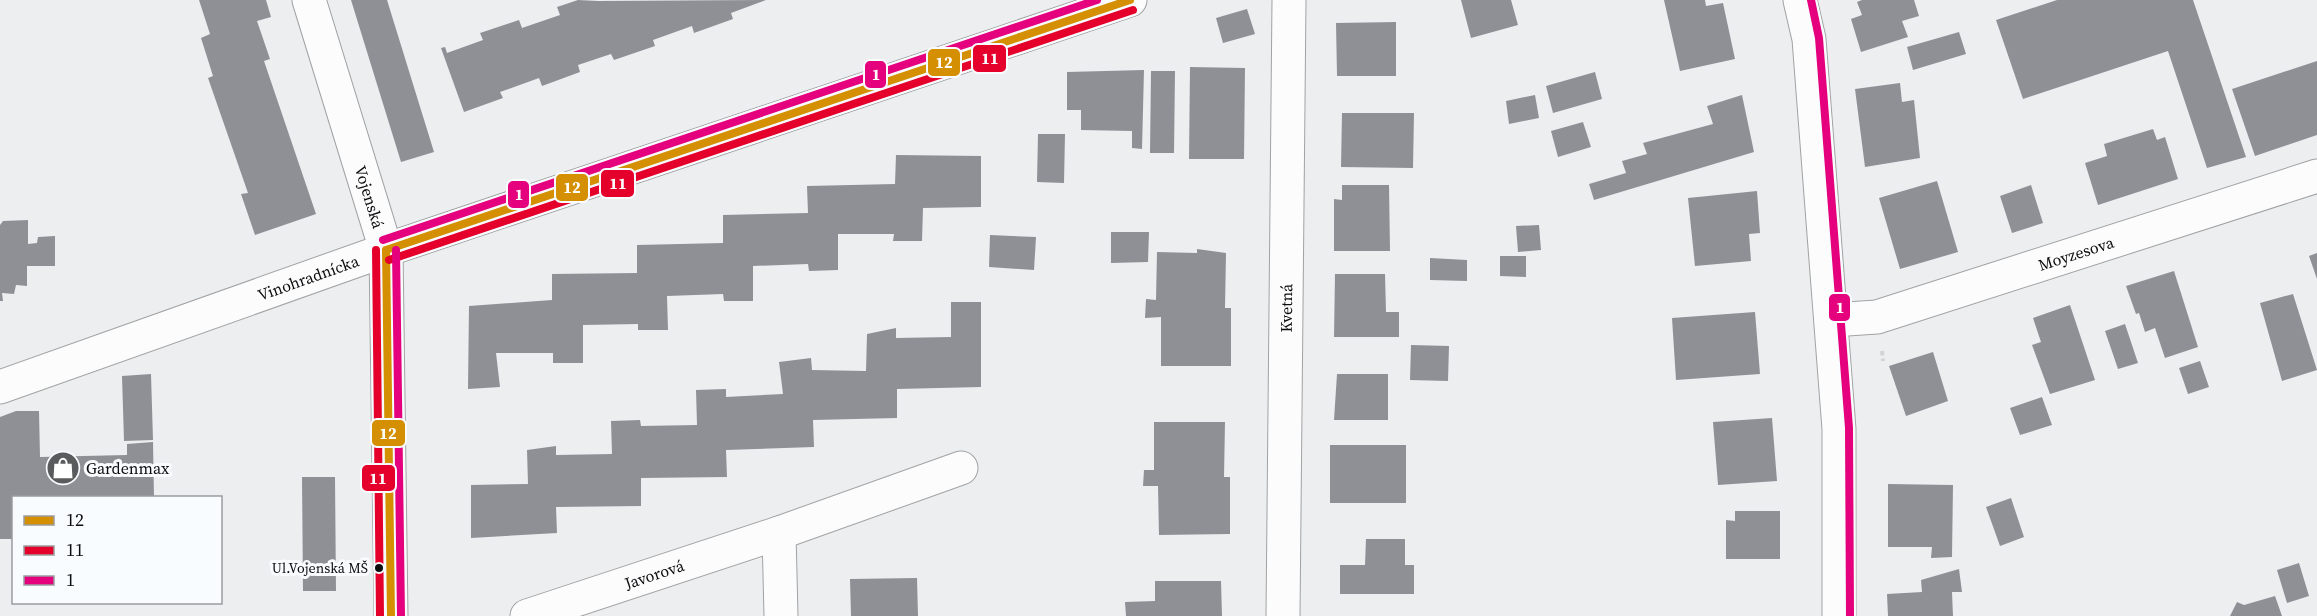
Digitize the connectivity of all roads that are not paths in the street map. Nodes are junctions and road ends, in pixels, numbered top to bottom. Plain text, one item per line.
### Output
1 (309, 0) edge
2 (1130, 0) edge
3 (1289, 0) edge
4 (1800, 0) edge
5 (2317, 176) edge
6 (386, 250) junction
7 (1832, 320) junction
8 (0, 387) edge
9 (961, 468) dead end
10 (779, 533) junction
11 (391, 616) edge
12 (527, 616) edge
13 (781, 616) edge
14 (1283, 616) edge
15 (1839, 616) edge

1 - 6 street, Vojenská
2 - 6 street, Vinohradnícka
3 - 14 street, Kvetná
4 - 7 street
5 - 7 street, Moyzesova
6 - 8 street, Vinohradnícka
6 - 11 street, Vojenská
7 - 15 street
9 - 10 street, Javorová
10 - 12 street, Javorová
10 - 13 street

